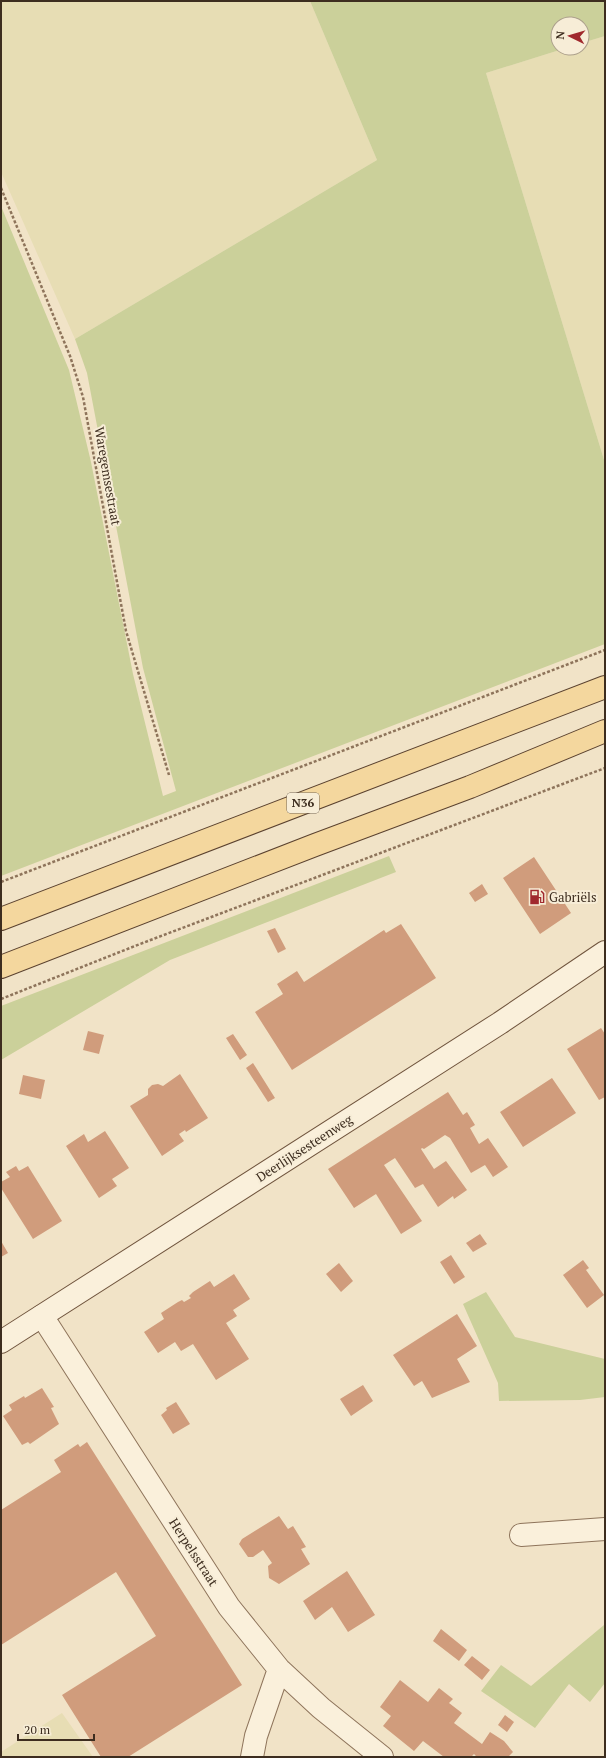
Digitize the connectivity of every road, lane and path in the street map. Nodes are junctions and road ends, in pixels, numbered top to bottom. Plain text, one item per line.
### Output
1 (1, 188) edge
2 (605, 650) edge
3 (605, 687) edge
4 (605, 731) edge
5 (605, 768) edge
6 (169, 775) dead end
7 (1, 882) edge
8 (1, 919) edge
9 (605, 952) edge
10 (1, 967) edge
11 (1, 999) edge
12 (42, 1316) junction
13 (1, 1342) edge
14 (605, 1529) edge
15 (521, 1535) dead end
16 (279, 1669) junction
17 (252, 1757) edge
18 (382, 1757) edge

1 - 6 path, Waregemsestraat
2 - 7 path
3 - 8 main road, N36
4 - 10 main road
5 - 11 path
9 - 12 street, Deerlijksesteenweg
12 - 13 street, Deerlijksesteenweg
12 - 16 street, Herpelsstraat
14 - 15 street
16 - 17 street
16 - 18 street, Herpelsstraat

